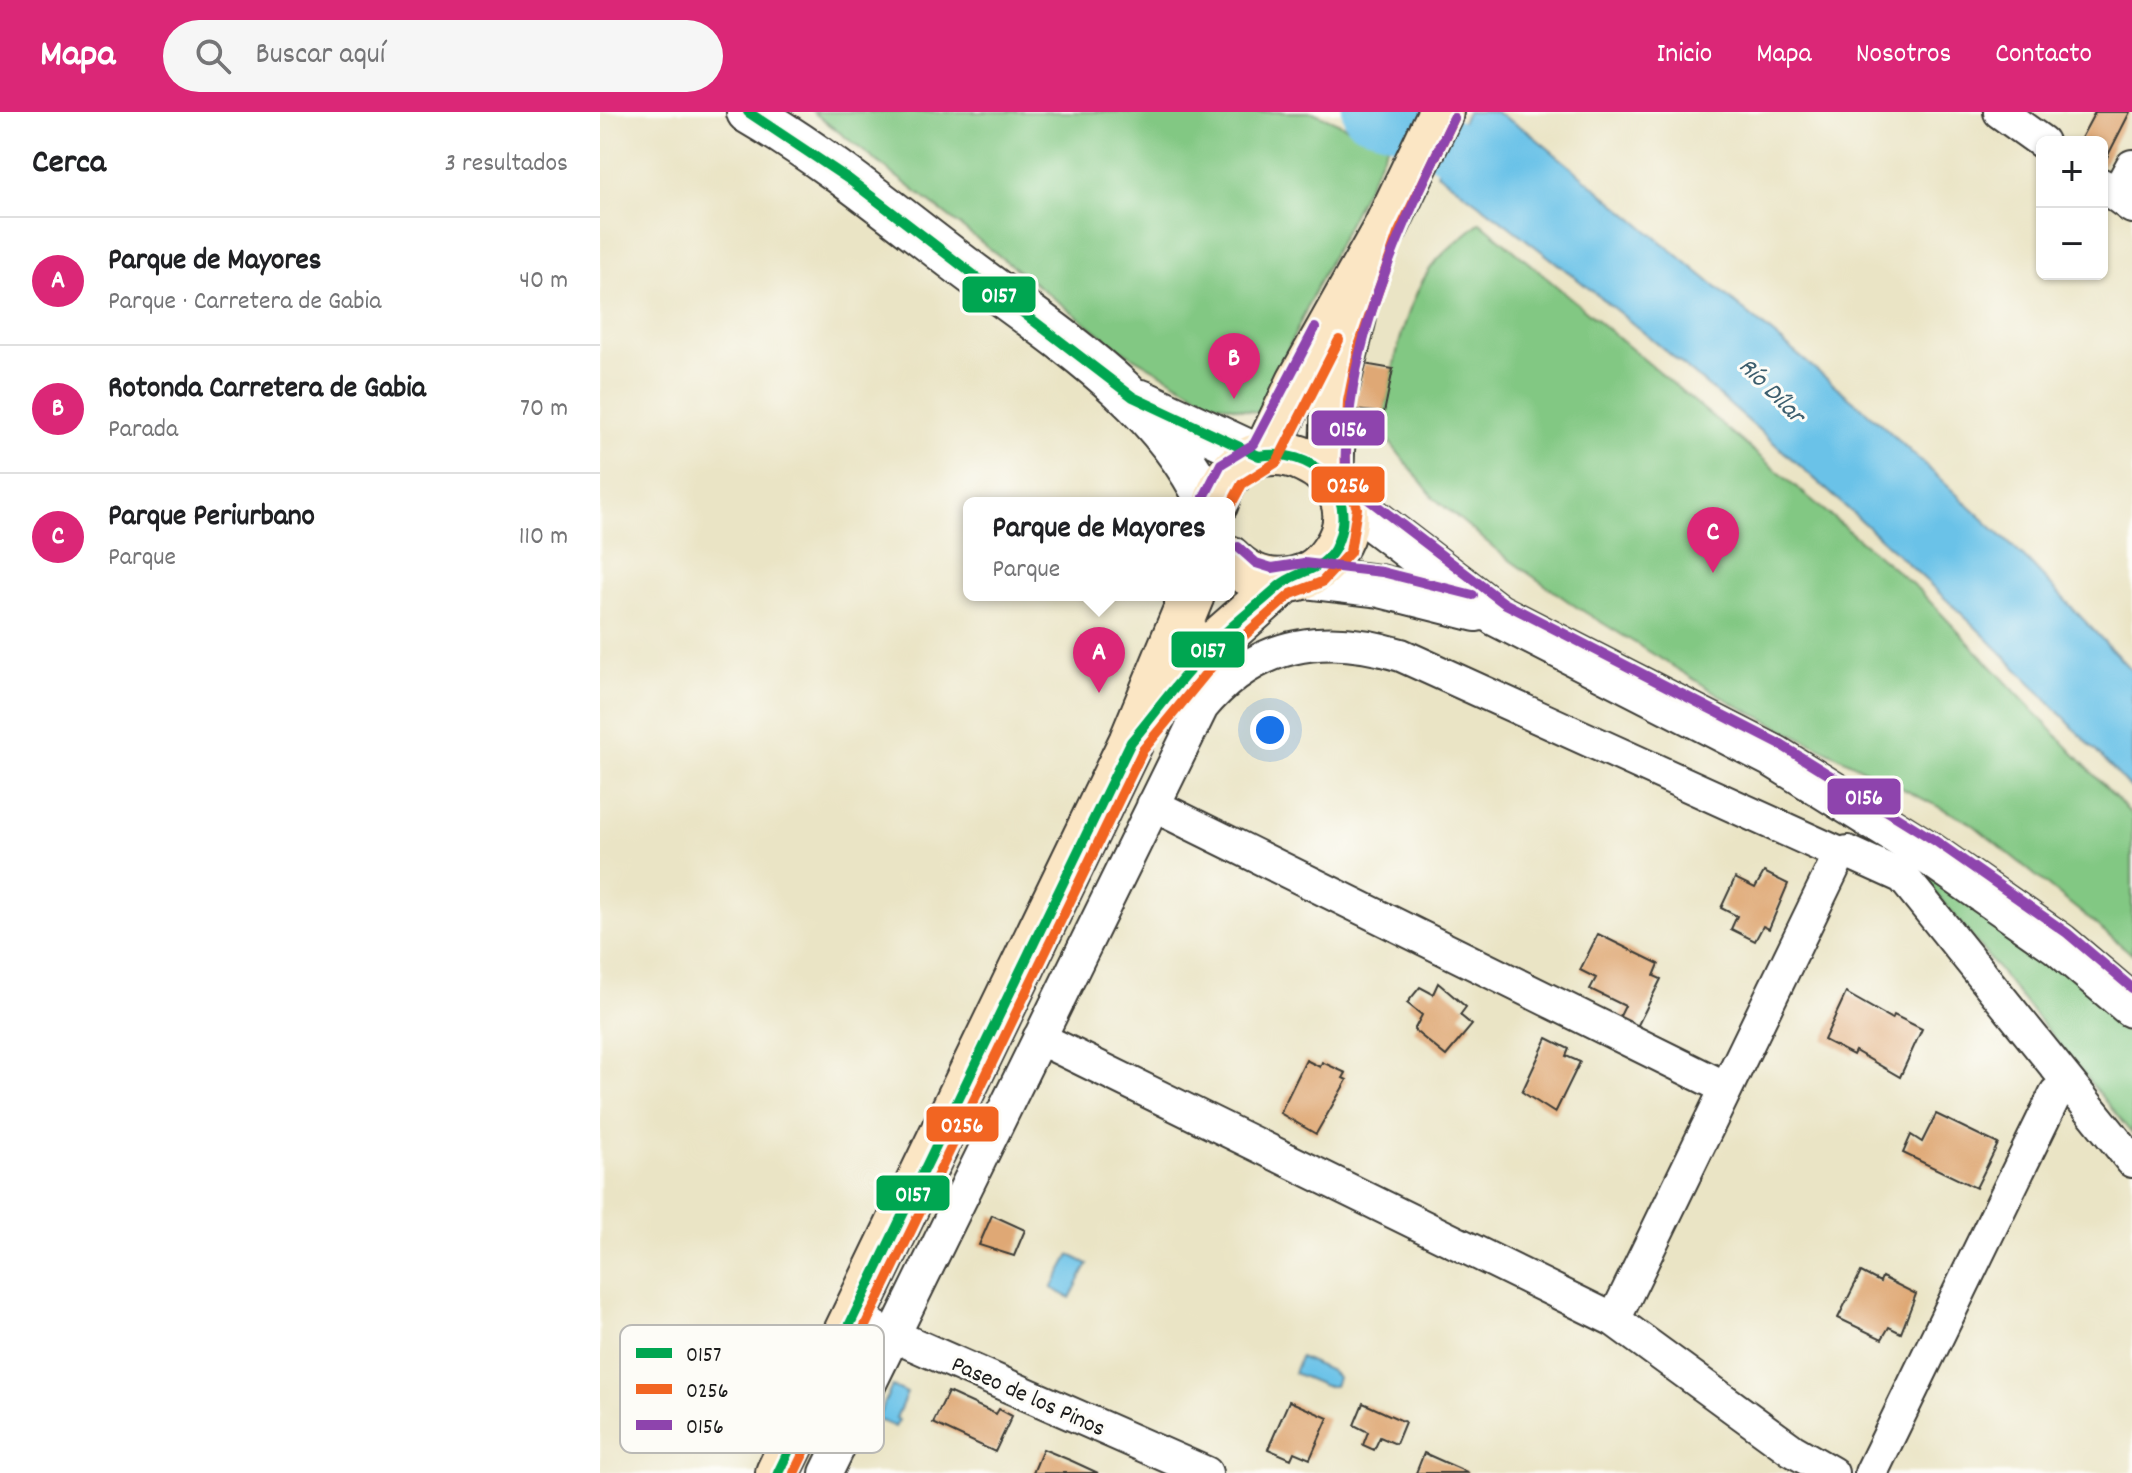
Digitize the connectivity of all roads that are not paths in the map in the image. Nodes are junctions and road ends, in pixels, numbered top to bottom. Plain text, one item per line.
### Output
1 (748, 112) edge
2 (1441, 112) edge
3 (2000, 112) edge
4 (2036, 138) edge
5 (2132, 166) edge
6 (2117, 196) edge
7 (1385, 229) junction
8 (1133, 397) junction
9 (1262, 455) junction
10 (1336, 487) junction
11 (1204, 497) edge
12 (1219, 497) edge
13 (1235, 563) edge
14 (1294, 579) junction
15 (1190, 601) edge
16 (1497, 615) junction
17 (1131, 742) junction
18 (1153, 805) junction
19 (1840, 854) junction
20 (2132, 1006) edge
21 (1039, 1038) junction
22 (2068, 1084) junction
23 (1726, 1088) junction
24 (2132, 1161) edge
25 (853, 1317) junction
26 (1614, 1320) junction
27 (849, 1325) edge
28 (870, 1325) edge
29 (884, 1331) edge
30 (894, 1336) junction
31 (884, 1356) edge
32 (788, 1453) edge
33 (836, 1453) edge
34 (1162, 1464) edge
35 (778, 1473) edge
36 (826, 1473) edge
37 (1206, 1473) edge
38 (1832, 1473) edge
39 (1871, 1473) edge

1 - 8 street
2 - 7 main road
3 - 4 street
5 - 6 street
7 - 9 main road
7 - 10 main road
8 - 9 street
8 - 11 street
9 - 10 main road
9 - 12 main road
10 - 14 main road
10 - 16 street
13 - 14 main road
14 - 16 street
14 - 17 main road
15 - 17 main road
16 - 20 street
17 - 25 main road
18 - 19 street
18 - 21 street
18 - 23 street
19 - 22 street
19 - 23 street
21 - 26 street
21 - 30 street
22 - 24 street
22 - 39 street
23 - 26 street
25 - 27 main road
25 - 28 street, Paseo de los Pinos
26 - 38 street
29 - 30 street, Paseo de los Pinos
30 - 31 street
30 - 34 street, Paseo de los Pinos
32 - 35 main road
33 - 36 street
34 - 37 street, Paseo de los Pinos

